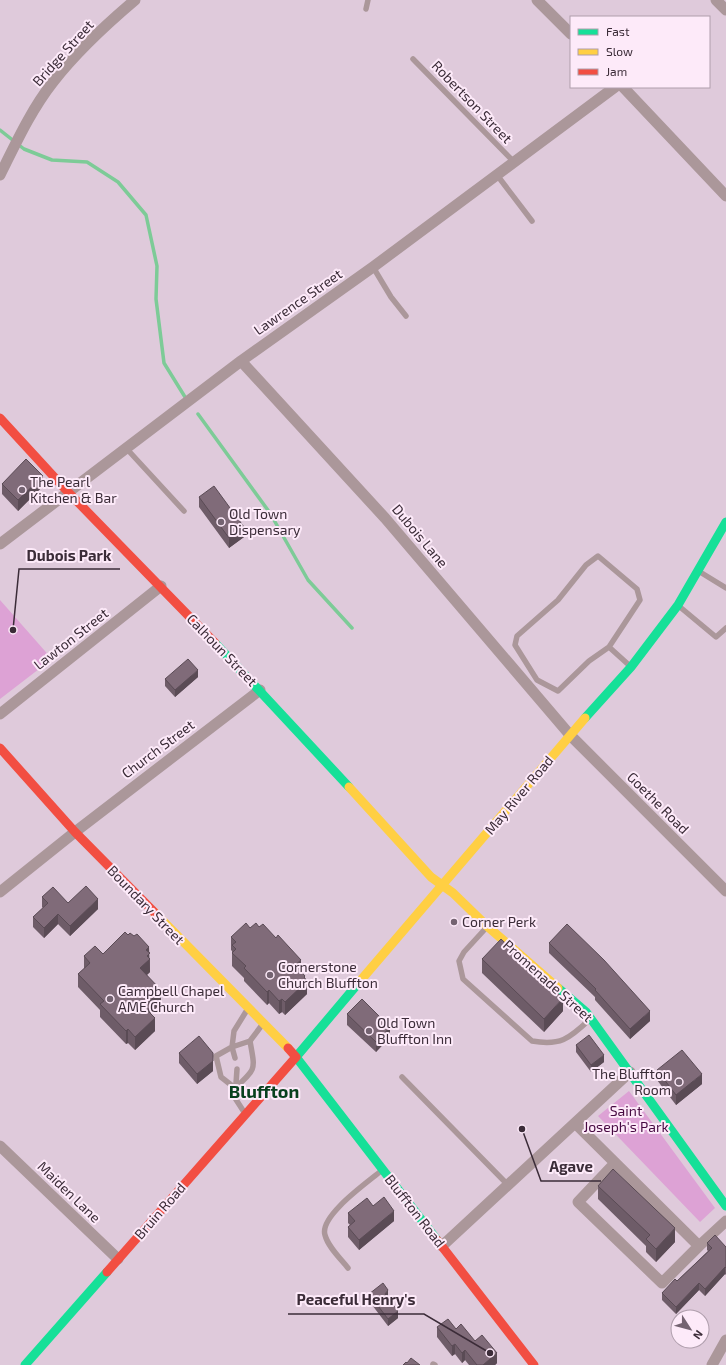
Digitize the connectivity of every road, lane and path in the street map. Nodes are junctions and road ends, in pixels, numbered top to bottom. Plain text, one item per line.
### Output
1 (135, 0) edge
2 (368, 0) edge
3 (538, 0) edge
4 (716, 0) edge
5 (366, 9) dead end
6 (726, 10) edge
7 (570, 33) edge
8 (413, 59) dead end
9 (614, 88) edge
10 (624, 88) edge
11 (514, 163) junction
12 (2, 170) edge
13 (497, 174) junction
14 (726, 196) edge
15 (532, 221) dead end
16 (373, 267) junction
17 (406, 316) dead end
18 (241, 361) junction
19 (0, 418) edge
20 (125, 448) junction
21 (67, 491) junction
22 (184, 511) dead end
23 (726, 522) edge
24 (0, 544) edge
25 (698, 571) junction
26 (161, 586) junction
27 (726, 588) edge
28 (678, 606) junction
29 (726, 628) edge
30 (609, 647) junction
31 (631, 667) junction
32 (260, 690) junction
33 (0, 714) edge
34 (570, 735) junction
35 (0, 748) edge
36 (75, 832) junction
37 (440, 886) junction
38 (0, 892) edge
39 (726, 892) edge
40 (487, 926) junction
41 (248, 1009) junction
42 (591, 1018) junction
43 (263, 1024) junction
44 (250, 1041) junction
45 (232, 1047) junction
46 (296, 1057) junction
47 (235, 1058) dead end
48 (237, 1069) dead end
49 (630, 1072) junction
50 (402, 1077) dead end
51 (235, 1088) junction
52 (246, 1114) junction
53 (575, 1123) junction
54 (0, 1146) edge
55 (615, 1163) junction
56 (383, 1170) junction
57 (508, 1185) junction
58 (726, 1206) edge
59 (726, 1221) edge
60 (442, 1246) junction
61 (698, 1246) junction
62 (118, 1259) junction
63 (348, 1268) dead end
64 (726, 1340) edge
65 (25, 1365) edge
66 (534, 1365) edge
67 (712, 1365) edge

1 - 12 street, Bridge Street
2 - 5 lane
3 - 7 street
4 - 6 street
8 - 11 lane, Robertson Street
9 - 11 street, Lawrence Street
10 - 14 street
11 - 13 street, Lawrence Street
13 - 15 lane
13 - 16 street, Lawrence Street
16 - 17 lane
16 - 18 street, Lawrence Street
18 - 20 street, Lawrence Street
18 - 34 street, Dubois Lane
19 - 21 street, Calhoun Street
20 - 21 street, Lawrence Street
20 - 22 lane
21 - 24 street, Lawrence Street
21 - 26 street, Calhoun Street
23 - 25 street, May River Road
25 - 27 lane
25 - 28 street, May River Road
26 - 32 street, Calhoun Street
26 - 33 street, Lawton Street
28 - 29 lane
28 - 31 street, May River Road
30 - 30 lane
30 - 31 lane
31 - 34 street, May River Road
32 - 36 street, Church Street
32 - 37 street, Calhoun Street
34 - 37 street, May River Road
34 - 39 street, Goethe Road
35 - 36 street, Boundary Street
36 - 38 street
36 - 41 street, Boundary Street
37 - 40 street, Promenade Street
37 - 46 street, May River Road
40 - 42 street, Promenade Street
40 - 42 lane
41 - 43 street, Boundary Street
41 - 45 lane
42 - 49 street, Promenade Street
43 - 44 lane
43 - 46 street, Boundary Street
44 - 45 lane
44 - 51 lane
45 - 47 lane
45 - 51 lane
46 - 52 street, Bruin Road
46 - 56 street, Bluffton Road
48 - 51 lane
49 - 53 street
49 - 58 street, Promenade Street
50 - 57 lane
51 - 52 lane
52 - 62 street, Bruin Road
53 - 55 street
53 - 57 street
54 - 62 street, Maiden Lane
55 - 61 street
55 - 61 street
56 - 60 street, Bluffton Road
56 - 63 lane
57 - 60 street
59 - 61 street
60 - 66 street, Bluffton Road
62 - 65 street, Bruin Road
64 - 67 street

